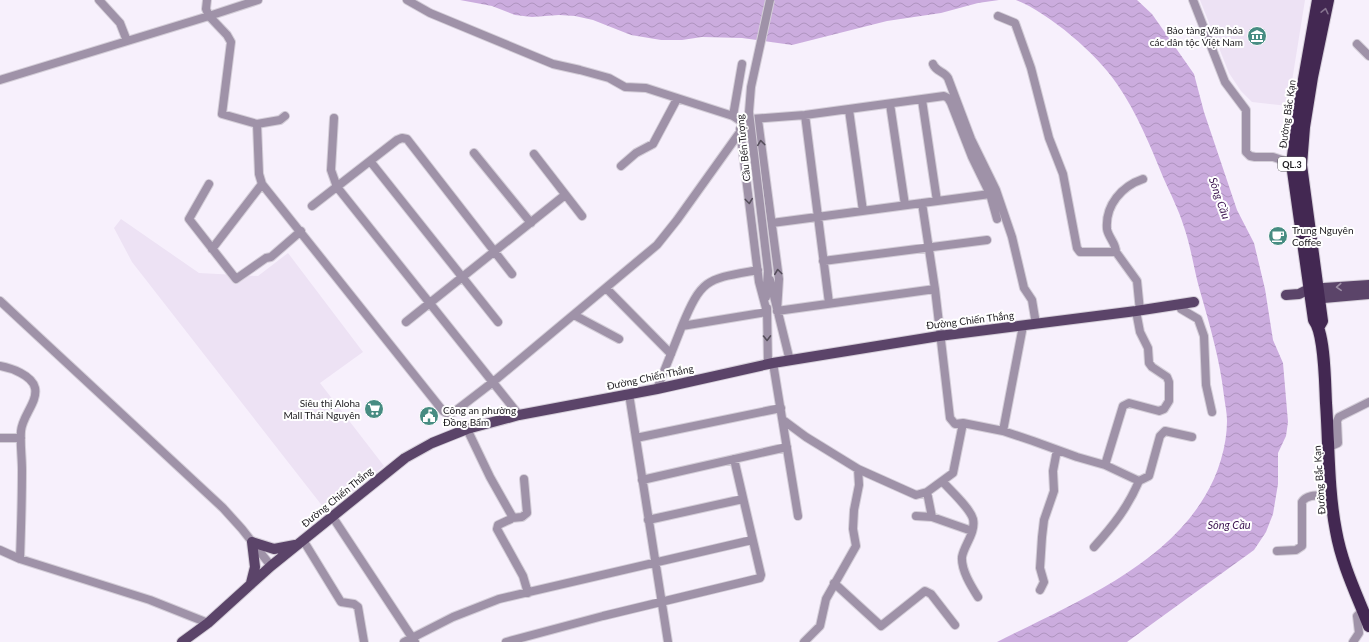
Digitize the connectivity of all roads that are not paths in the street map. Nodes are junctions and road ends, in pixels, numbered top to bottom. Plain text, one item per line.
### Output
1 (99, 0) edge
2 (207, 0) edge
3 (258, 0) edge
4 (407, 0) edge
5 (770, 0) edge
6 (1193, 0) edge
7 (1318, 0) edge
8 (1328, 0) edge
9 (209, 16) junction
10 (998, 16) dead end
11 (127, 41) junction
12 (1357, 44) dead end
13 (1369, 56) edge
14 (742, 64) dead end
15 (933, 64) dead end
16 (0, 80) edge
17 (677, 99) junction
18 (922, 100) junction
19 (890, 104) junction
20 (849, 110) junction
21 (285, 116) dead end
22 (805, 116) junction
23 (334, 118) dead end
24 (736, 118) junction
25 (758, 120) junction
26 (257, 124) junction
27 (740, 132) junction
28 (474, 153) dead end
29 (534, 154) dead end
30 (370, 161) junction
31 (1297, 164) junction
32 (621, 166) dead end
33 (1143, 179) dead end
34 (209, 184) dead end
35 (262, 184) junction
36 (337, 187) junction
37 (565, 194) junction
38 (990, 194) junction
39 (937, 201) junction
40 (922, 203) junction
41 (904, 205) junction
42 (312, 206) dead end
43 (863, 211) junction
44 (582, 216) dead end
45 (818, 217) junction
46 (997, 219) dead end
47 (531, 223) junction
48 (772, 223) junction
49 (300, 231) junction
50 (987, 240) dead end
51 (929, 247) junction
52 (212, 249) junction
53 (495, 251) junction
54 (1116, 252) junction
55 (823, 261) junction
56 (758, 270) junction
57 (768, 272) junction
58 (512, 274) dead end
59 (463, 278) junction
60 (1369, 285) edge
61 (606, 288) junction
62 (935, 289) junction
63 (1286, 294) dead end
64 (1311, 294) junction
65 (1369, 294) edge
66 (0, 301) edge
67 (1194, 302) dead end
68 (829, 303) junction
69 (430, 304) junction
70 (1179, 304) junction
71 (777, 311) junction
72 (1138, 311) junction
73 (767, 312) junction
74 (574, 315) junction
75 (406, 322) dead end
76 (498, 322) dead end
77 (1036, 324) junction
78 (682, 326) junction
79 (1023, 326) junction
80 (939, 336) junction
81 (619, 340) dead end
82 (671, 354) junction
83 (790, 361) junction
84 (771, 364) junction
85 (0, 366) edge
86 (493, 382) junction
87 (657, 389) junction
88 (629, 394) junction
89 (1369, 402) edge
90 (781, 408) junction
91 (1212, 412) dead end
92 (519, 415) junction
93 (783, 420) junction
94 (962, 423) junction
95 (467, 429) junction
96 (1003, 431) junction
97 (0, 438) edge
98 (21, 438) junction
99 (636, 438) junction
100 (1192, 438) dead end
101 (1328, 447) junction
102 (787, 448) junction
103 (1057, 450) junction
104 (734, 459) junction
105 (1105, 465) junction
106 (858, 469) junction
107 (524, 479) dead end
108 (642, 480) junction
109 (942, 481) junction
110 (1139, 481) junction
111 (927, 492) junction
112 (1331, 495) junction
113 (743, 499) junction
114 (332, 516) junction
115 (798, 516) dead end
116 (916, 516) dead end
117 (932, 517) junction
118 (512, 518) junction
119 (648, 520) junction
120 (972, 531) junction
121 (752, 540) junction
122 (252, 542) junction
123 (300, 542) junction
124 (1094, 547) dead end
125 (0, 550) edge
126 (1277, 551) dead end
127 (20, 559) junction
128 (655, 563) junction
129 (271, 566) junction
130 (250, 583) junction
131 (834, 583) junction
132 (1040, 590) dead end
133 (528, 593) junction
134 (978, 597) dead end
135 (662, 603) junction
136 (1363, 610) junction
137 (208, 623) junction
138 (955, 625) dead end
139 (1369, 626) edge
140 (415, 640) edge
141 (182, 642) edge
142 (364, 642) edge
143 (404, 642) edge
144 (506, 642) edge
145 (668, 642) edge
146 (804, 642) edge
147 (1353, 642) edge

1 - 11 street
2 - 9 street
3 - 9 street
4 - 17 street
5 - 57 street, Cầu Bến Tượng, bridge
6 - 31 street
7 - 31 highway, Đường Bắc Kạn / QL.3
31 -> 8 highway, Đường Bắc Kạn / QL.3
9 - 11 street
9 - 26 street
10 - 54 street
11 - 16 street
12 - 13 street
14 - 24 street
15 - 77 street
17 - 24 street
17 - 32 street
18 - 19 street
18 - 38 street
18 - 39 street
19 - 20 street
19 - 41 street
20 - 22 street
20 - 43 street
21 - 26 street
22 - 25 street
22 - 45 street
23 - 36 street
24 - 25 street
24 - 27 street
48 -> 25 street
26 - 35 street
27 -> 56 street
27 - 61 street
28 - 47 street
29 - 37 street
30 - 36 street
30 - 53 street
30 - 59 street
31 - 64 highway, Đường Bắc Kạn / QL.3
33 - 54 street
34 - 52 street
35 - 49 street
35 - 52 street
36 - 42 street
36 - 69 street
37 - 44 street
37 - 47 street
38 - 39 street
38 - 46 street
39 - 40 street
40 - 41 street
40 - 51 street
41 - 43 street
43 - 45 street
45 - 48 street
45 - 55 street
47 - 53 street
71 -> 48 street
49 - 52 street
49 - 86 street
50 - 51 street
51 - 55 street
51 - 62 street
53 - 58 street
53 - 59 street
54 - 72 street
55 - 68 street
56 - 73 street
56 - 78 street
57 - 71 street
57 - 73 street
59 - 69 street
59 - 76 street
60 -> 64 main road
61 - 74 street
61 - 82 street
62 - 68 street
62 - 80 street
63 - 64 main road
64 - 65 main road
64 - 101 highway, Đường Bắc Kạn / QL.3
66 - 122 street
67 - 70 main road, Đường Chiến Thắng
68 - 71 street
69 - 75 street
69 - 86 street
70 - 72 main road, Đường Chiến Thắng
70 - 91 street
71 - 83 street
72 - 77 main road, Đường Chiến Thắng
72 - 105 street
73 - 78 street
73 -> 84 street
74 - 81 street
74 - 86 street
77 - 79 main road, Đường Chiến Thắng
78 - 82 street
79 - 80 main road, Đường Chiến Thắng
79 - 96 street
80 - 83 main road, Đường Chiến Thắng
80 - 94 street
82 - 87 street
83 - 84 main road, Đường Chiến Thắng
84 - 87 main road, Đường Chiến Thắng
84 - 90 street
85 - 98 street
86 - 92 street
87 - 88 main road, Đường Chiến Thắng
88 - 92 main road, Đường Chiến Thắng
88 - 99 street
89 - 101 street
90 - 93 street
90 - 99 street
92 - 95 main road, Đường Chiến Thắng
93 - 102 street
93 - 106 street
94 - 96 street
94 - 109 street
95 - 114 main road, Đường Chiến Thắng
95 - 118 street
96 - 103 street
97 - 98 street
98 - 127 street
99 - 108 street
100 - 110 street
101 - 112 highway, Đường Bắc Kạn / QL.3
102 - 104 street
102 - 115 street
103 - 105 street
103 - 132 street
104 - 108 street
104 - 113 street
105 - 110 street
106 - 111 street
106 - 131 street
107 - 118 street
108 - 119 street
109 - 111 street
109 - 120 street
110 - 124 street
111 - 117 street
112 - 126 street
112 - 136 highway, Đường Bắc Kạn / QL.3
113 - 119 street
113 - 121 street
114 - 123 main road, Đường Chiến Thắng
114 - 140 street
116 - 117 street
117 - 120 street
118 - 133 street
119 - 128 street
120 - 134 street
121 - 128 street
121 - 135 street
122 - 123 main road
122 - 129 street
122 - 130 main road
123 - 129 main road, Đường Chiến Thắng
123 - 142 street
125 - 127 street
127 - 137 street
128 - 133 street
128 - 135 street
129 - 130 main road, Đường Chiến Thắng
130 - 137 main road, Đường Chiến Thắng
131 - 138 street
131 - 146 street
133 - 140 street
135 - 144 street
135 - 145 street
136 - 139 highway, Đường Bắc Kạn / QL.3
136 - 147 street
137 - 141 main road, Đường Chiến Thắng
140 - 143 street

